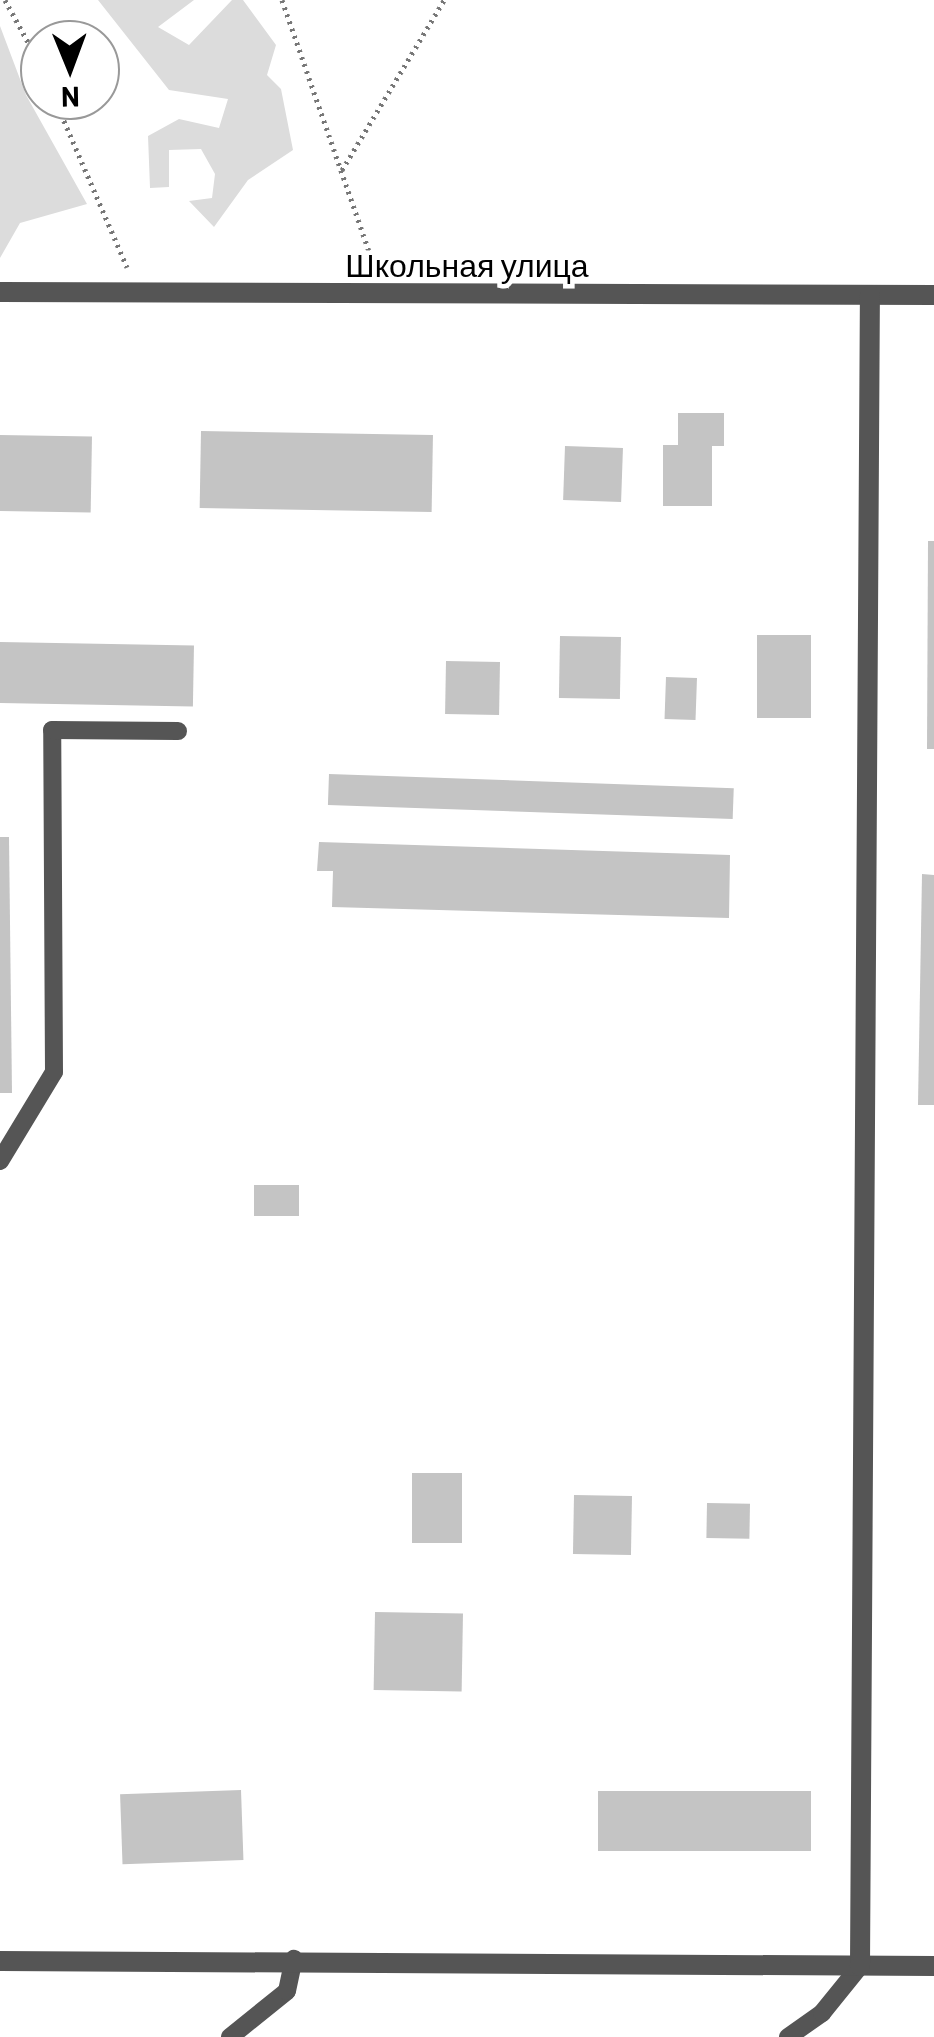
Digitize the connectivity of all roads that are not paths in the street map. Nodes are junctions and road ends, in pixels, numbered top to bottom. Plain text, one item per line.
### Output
1 (0, 292) edge
2 (870, 295) junction
3 (934, 295) edge
4 (178, 731) dead end
5 (0, 1162) edge
6 (294, 1958) junction
7 (0, 1961) edge
8 (860, 1966) junction
9 (934, 1966) edge
10 (230, 2037) edge
11 (788, 2037) edge

1 - 2 street, Школьная улица
2 - 3 street, Школьная улица
2 - 8 street
4 - 5 lane
6 - 7 street
6 - 8 street
6 - 10 lane
8 - 9 street
8 - 11 lane

